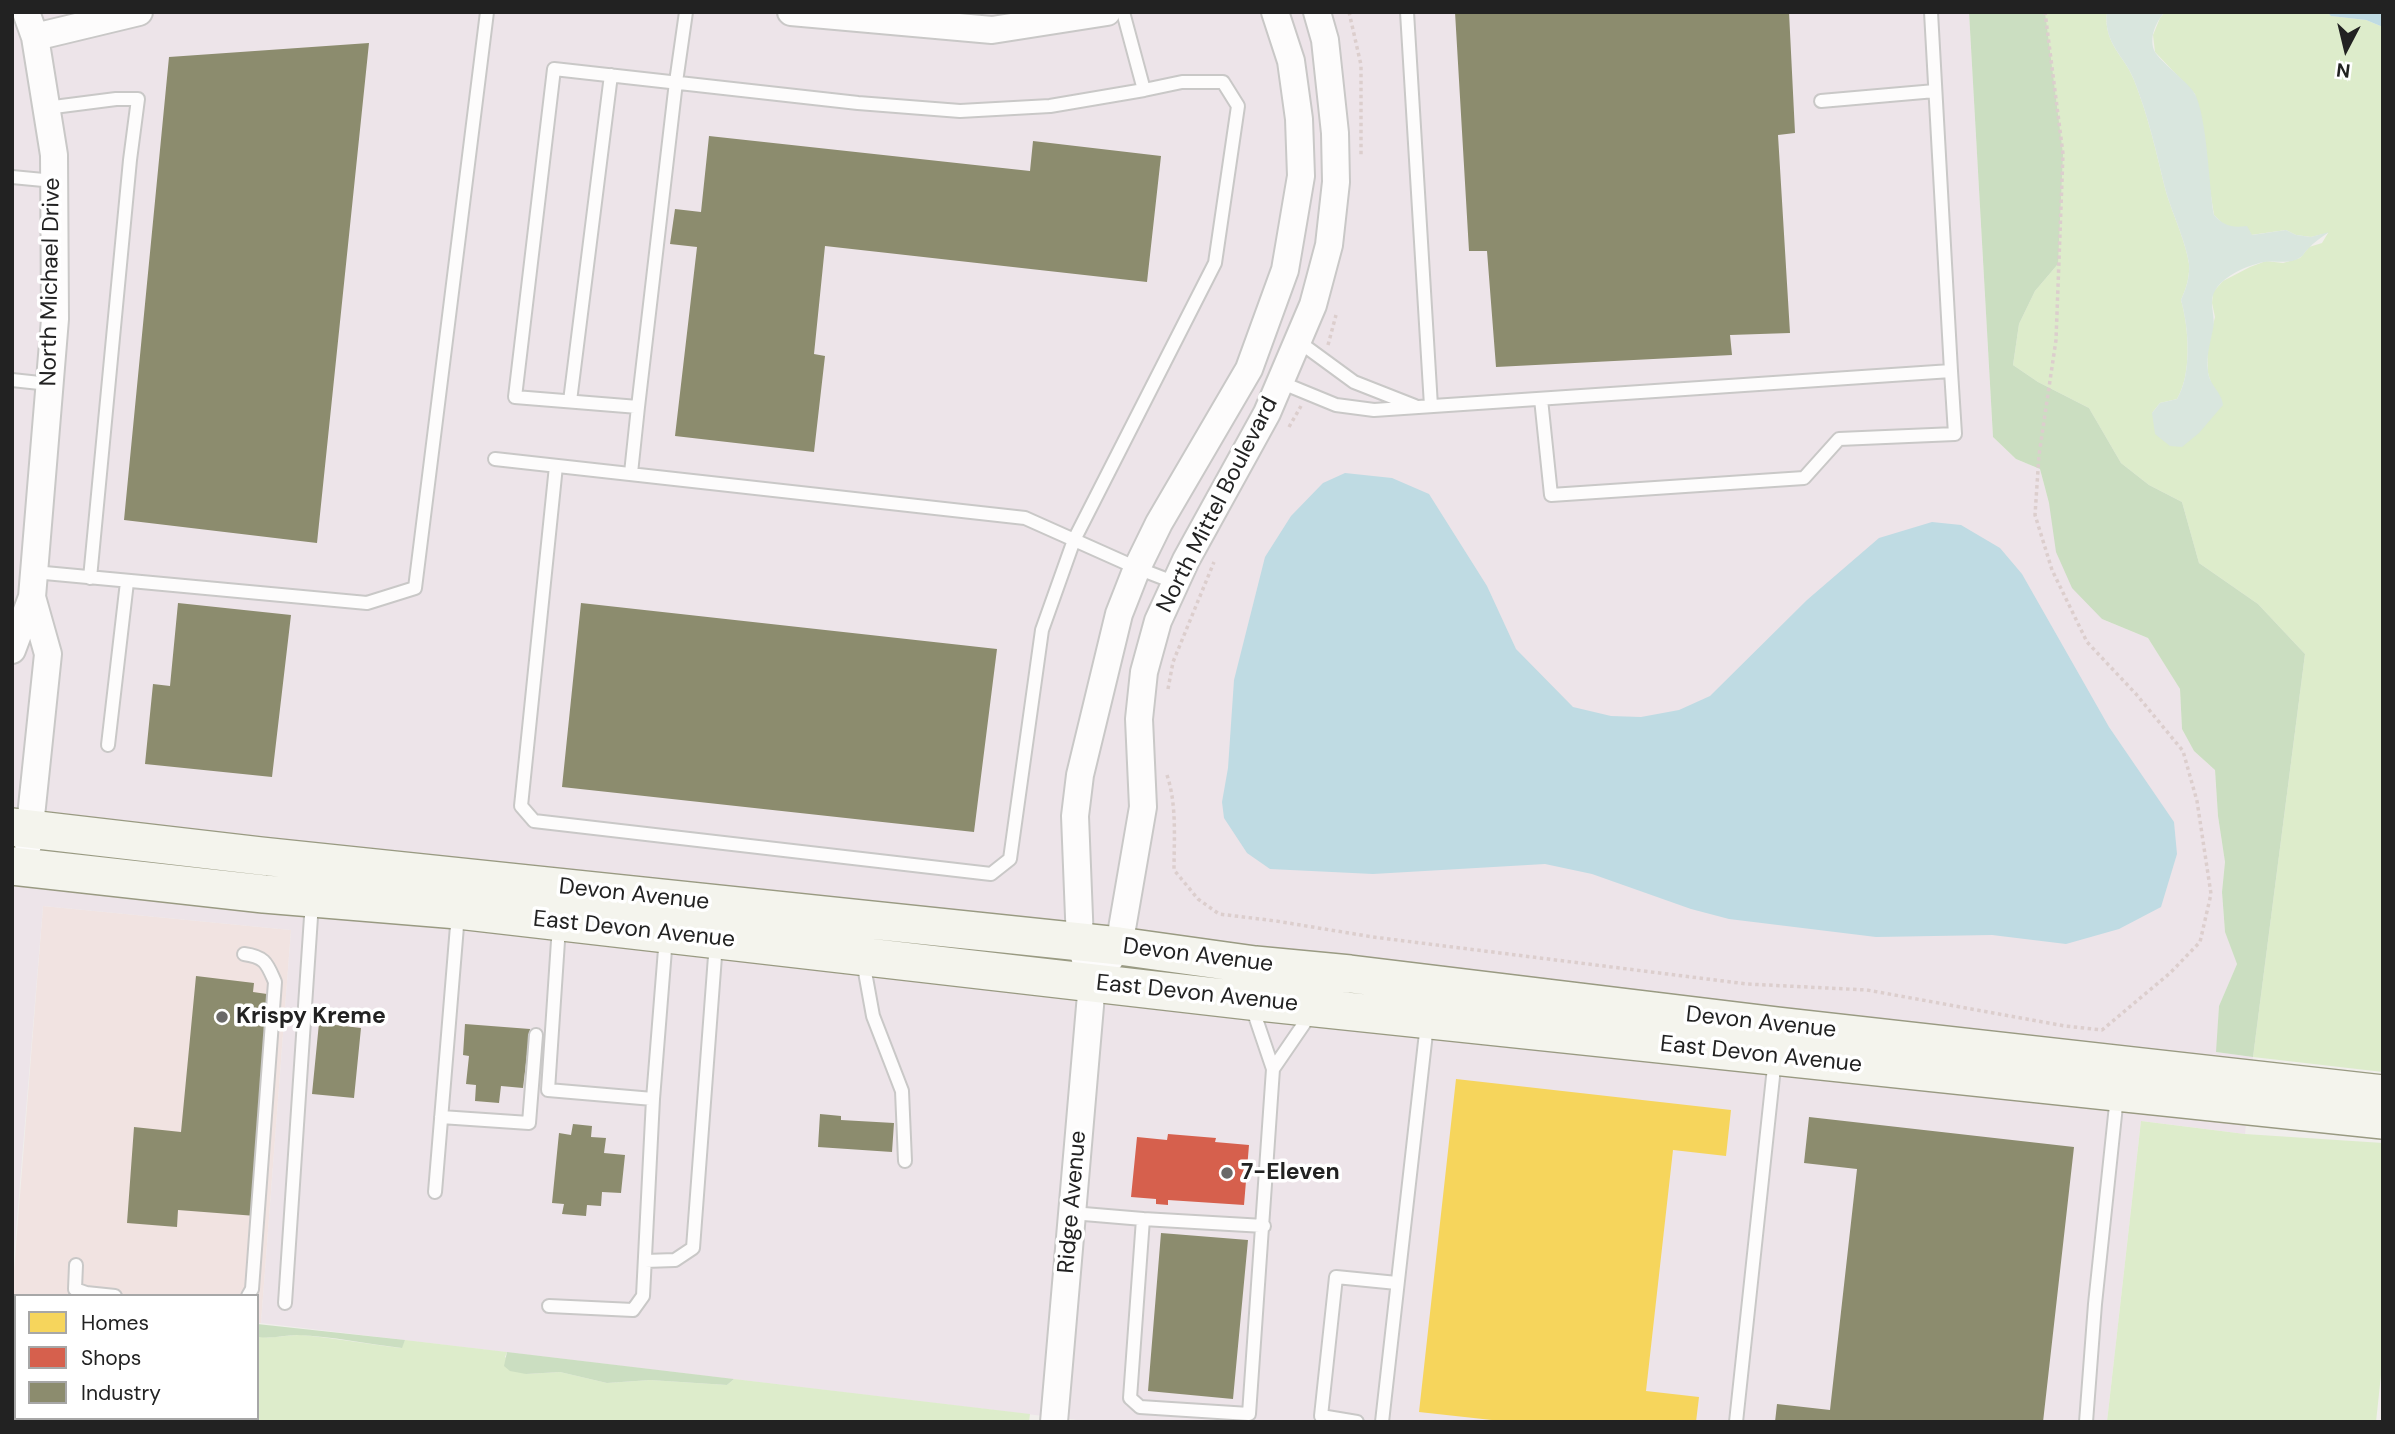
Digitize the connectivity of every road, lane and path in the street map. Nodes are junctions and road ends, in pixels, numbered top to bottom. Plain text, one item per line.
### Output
1 (26, 12) edge
2 (139, 12) edge
3 (487, 12) edge
4 (686, 12) edge
5 (791, 12) edge
6 (1107, 12) edge
7 (1123, 12) edge
8 (1275, 12) edge
9 (1317, 12) edge
10 (1349, 12) edge
11 (1407, 12) edge
12 (1931, 12) edge
13 (2045, 12) edge
14 (35, 37) junction
15 (611, 75) junction
16 (676, 82) junction
17 (1144, 90) junction
18 (1935, 91) junction
19 (1821, 101) dead end
20 (46, 108) junction
21 (1361, 162) dead end
22 (12, 177) edge
23 (54, 181) junction
24 (1338, 310) dead end
25 (1298, 341) junction
26 (1322, 359) junction
27 (1951, 371) junction
28 (12, 380) edge
29 (1280, 382) junction
30 (49, 384) junction
31 (1307, 393) junction
32 (1541, 399) junction
33 (570, 401) junction
34 (638, 407) junction
35 (1425, 407) junction
36 (1287, 430) dead end
37 (495, 459) dead end
38 (556, 466) junction
39 (631, 473) junction
40 (1073, 540) junction
41 (1218, 553) dead end
42 (1137, 568) junction
43 (90, 578) junction
44 (127, 582) junction
45 (1176, 583) junction
46 (30, 588) junction
47 (12, 650) edge
48 (1166, 699) dead end
49 (108, 745) dead end
50 (1164, 767) dead end
51 (21, 828) edge
52 (118, 858) junction
53 (19, 867) edge
54 (313, 898) junction
55 (458, 910) junction
56 (560, 922) junction
57 (666, 933) junction
58 (716, 939) junction
59 (1080, 942) junction
60 (1119, 946) junction
61 (244, 954) dead end
62 (862, 955) junction
63 (1092, 983) junction
64 (1253, 983) junction
65 (1429, 1002) junction
66 (1315, 1007) junction
67 (536, 1035) dead end
68 (1776, 1042) junction
69 (1273, 1069) junction
70 (2119, 1079) junction
71 (2383, 1094) edge
72 (653, 1099) junction
73 (441, 1117) junction
74 (2383, 1120) edge
75 (905, 1161) dead end
76 (435, 1192) dead end
77 (1072, 1213) junction
78 (1143, 1220) junction
79 (1264, 1226) junction
80 (645, 1261) junction
81 (76, 1265) dead end
82 (1397, 1283) junction
83 (96, 1294) edge
84 (249, 1294) edge
85 (285, 1303) dead end
86 (549, 1306) dead end
87 (1054, 1422) edge
88 (1357, 1422) edge
89 (1381, 1422) edge
90 (1736, 1422) edge
91 (2086, 1422) edge

1 - 14 street, North Michael Drive
2 - 14 street
3 - 44 lane
4 - 16 lane
5 - 6 street
7 - 17 lane
8 - 42 street, North Mittel Boulevard
9 - 25 street, North Mittel Boulevard
10 - 21 path
11 - 35 lane
12 - 18 lane
13 - 50 path
14 - 20 street, North Michael Drive
15 - 16 lane
15 - 33 lane
15 - 33 lane
16 - 17 lane
16 - 34 lane
17 - 40 lane
18 - 19 lane
18 - 27 lane
20 - 23 street, North Michael Drive
20 - 43 lane
22 - 23 lane
23 - 30 street, North Michael Drive
24 - 26 path
25 - 26 lane
25 - 29 street, North Mittel Boulevard
26 - 35 lane
27 - 32 lane
27 - 32 lane
28 - 30 lane
29 - 31 lane
29 - 45 street, North Mittel Boulevard
30 - 46 street, North Michael Drive
31 - 35 lane
31 - 36 path
32 - 35 lane
33 - 34 lane
34 - 39 lane
37 - 38 lane
38 - 39 lane
38 - 40 lane
39 - 40 lane
40 - 42 lane
41 - 48 path
42 - 45 lane
42 - 59 street, North Mittel Boulevard
43 - 44 lane
43 - 46 lane
44 - 49 lane
45 - 60 street, North Mittel Boulevard
46 - 47 street, North Michael Drive
46 - 51 street, North Michael Drive
51 - 52 main road, Devon Avenue
51 - 53 street, North Michael Drive
52 - 53 main road, East Devon Avenue
52 - 54 main road, East Devon Avenue
52 - 59 main road, Devon Avenue
54 - 55 main road, East Devon Avenue
54 - 85 lane
55 - 56 main road, East Devon Avenue
55 - 73 lane
56 - 57 main road, East Devon Avenue
56 - 72 lane
57 - 58 main road, East Devon Avenue
57 - 72 lane
58 - 62 main road, East Devon Avenue
58 - 80 lane
59 - 60 main road, Devon Avenue
59 - 63 street, North Mittel Boulevard
60 - 63 street, North Mittel Boulevard
60 - 64 main road, Devon Avenue
61 - 84 lane
62 - 63 main road, East Devon Avenue
62 - 75 lane
63 - 64 main road, East Devon Avenue
63 - 77 street, Ridge Avenue
64 - 65 main road, Devon Avenue
64 - 66 main road, East Devon Avenue
64 - 69 lane
65 - 66 main road, East Devon Avenue
65 - 68 main road, Devon Avenue
65 - 82 lane
66 - 69 lane
67 - 73 lane
68 - 70 main road, Devon Avenue
68 - 90 lane
69 - 79 lane
70 - 71 main road, Devon Avenue
70 - 74 main road
70 - 91 lane
72 - 80 lane
73 - 76 lane
77 - 78 lane
77 - 87 street, Ridge Avenue
78 - 79 lane
78 - 79 lane
80 - 86 lane
81 - 83 lane
82 - 88 lane
82 - 89 lane

